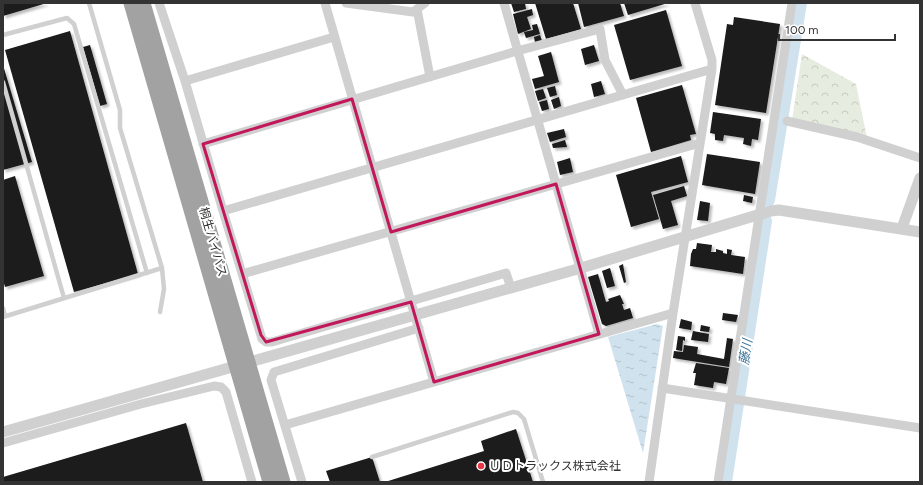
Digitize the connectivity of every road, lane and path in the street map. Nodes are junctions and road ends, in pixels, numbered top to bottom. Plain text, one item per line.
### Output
1 (89, 3) edge
2 (131, 3) edge
3 (143, 3) edge
4 (159, 3) edge
5 (325, 3) edge
6 (346, 3) edge
7 (425, 3) edge
8 (504, 3) edge
9 (695, 3) edge
10 (792, 3) edge
11 (417, 9) junction
12 (3, 35) edge
13 (334, 37) junction
14 (517, 52) junction
15 (712, 69) junction
16 (430, 77) junction
17 (185, 81) junction
18 (3, 82) edge
19 (622, 95) junction
20 (352, 99) junction
21 (537, 120) junction
22 (787, 121) dead end
23 (700, 143) junction
24 (203, 144) junction
25 (920, 158) edge
26 (373, 168) junction
27 (920, 178) edge
28 (556, 184) junction
29 (222, 211) junction
30 (758, 214) junction
31 (902, 228) junction
32 (391, 232) junction
33 (920, 232) edge
34 (686, 236) junction
35 (162, 268) junction
36 (581, 268) junction
37 (147, 273) junction
38 (242, 274) junction
39 (511, 288) junction
40 (64, 298) junction
41 (411, 302) junction
42 (3, 308) edge
43 (160, 312) dead end
44 (672, 313) junction
45 (415, 316) junction
46 (4, 317) edge
47 (418, 328) junction
48 (600, 334) junction
49 (242, 365) junction
50 (434, 382) junction
51 (662, 388) junction
52 (730, 399) junction
53 (285, 425) junction
54 (920, 428) edge
55 (3, 432) edge
56 (3, 443) edge
57 (372, 457) dead end
58 (646, 481) edge
59 (252, 482) edge
60 (270, 482) edge
61 (283, 482) edge
62 (302, 482) edge
63 (543, 482) edge
64 (718, 482) edge

1 - 35 lane
2 - 49 highway, 桐生バイパス
3 - 49 highway, 桐生バイパス
4 - 17 street
5 - 13 street
6 - 11 street
7 - 11 street
8 - 14 street
9 - 15 street
10 - 30 street
11 - 16 street
12 - 37 lane
13 - 17 street
13 - 20 street
14 - 16 street
14 - 19 street
14 - 21 street
15 - 19 street
15 - 23 street
16 - 20 street
17 - 24 street
18 - 40 lane
19 - 21 street
20 - 24 street
20 - 26 street
21 - 26 street
21 - 28 street
22 - 25 street
23 - 28 street
23 - 34 street
24 - 29 street
26 - 29 street
26 - 32 street
27 - 31 street
28 - 32 street
28 - 36 street
29 - 38 street
30 - 31 street
30 - 34 street
30 - 52 street
31 - 33 street
32 - 38 street
32 - 41 street
34 - 36 street
34 - 44 street
35 - 37 lane
35 - 43 lane
36 - 39 street
36 - 48 street
37 - 40 lane
38 - 41 street
39 - 41 street
39 - 45 street
40 - 46 lane
41 - 45 street
42 - 46 lane
44 - 48 street
44 - 51 street
45 - 47 street
45 - 49 street
47 - 50 street
47 - 53 street
48 - 50 street
49 - 55 street
49 - 60 highway, 桐生バイパス
49 - 61 highway, 桐生バイパス
50 - 53 street
51 - 52 street
51 - 58 street
52 - 54 street
52 - 64 street
53 - 62 street
56 - 59 street
57 - 63 lane

